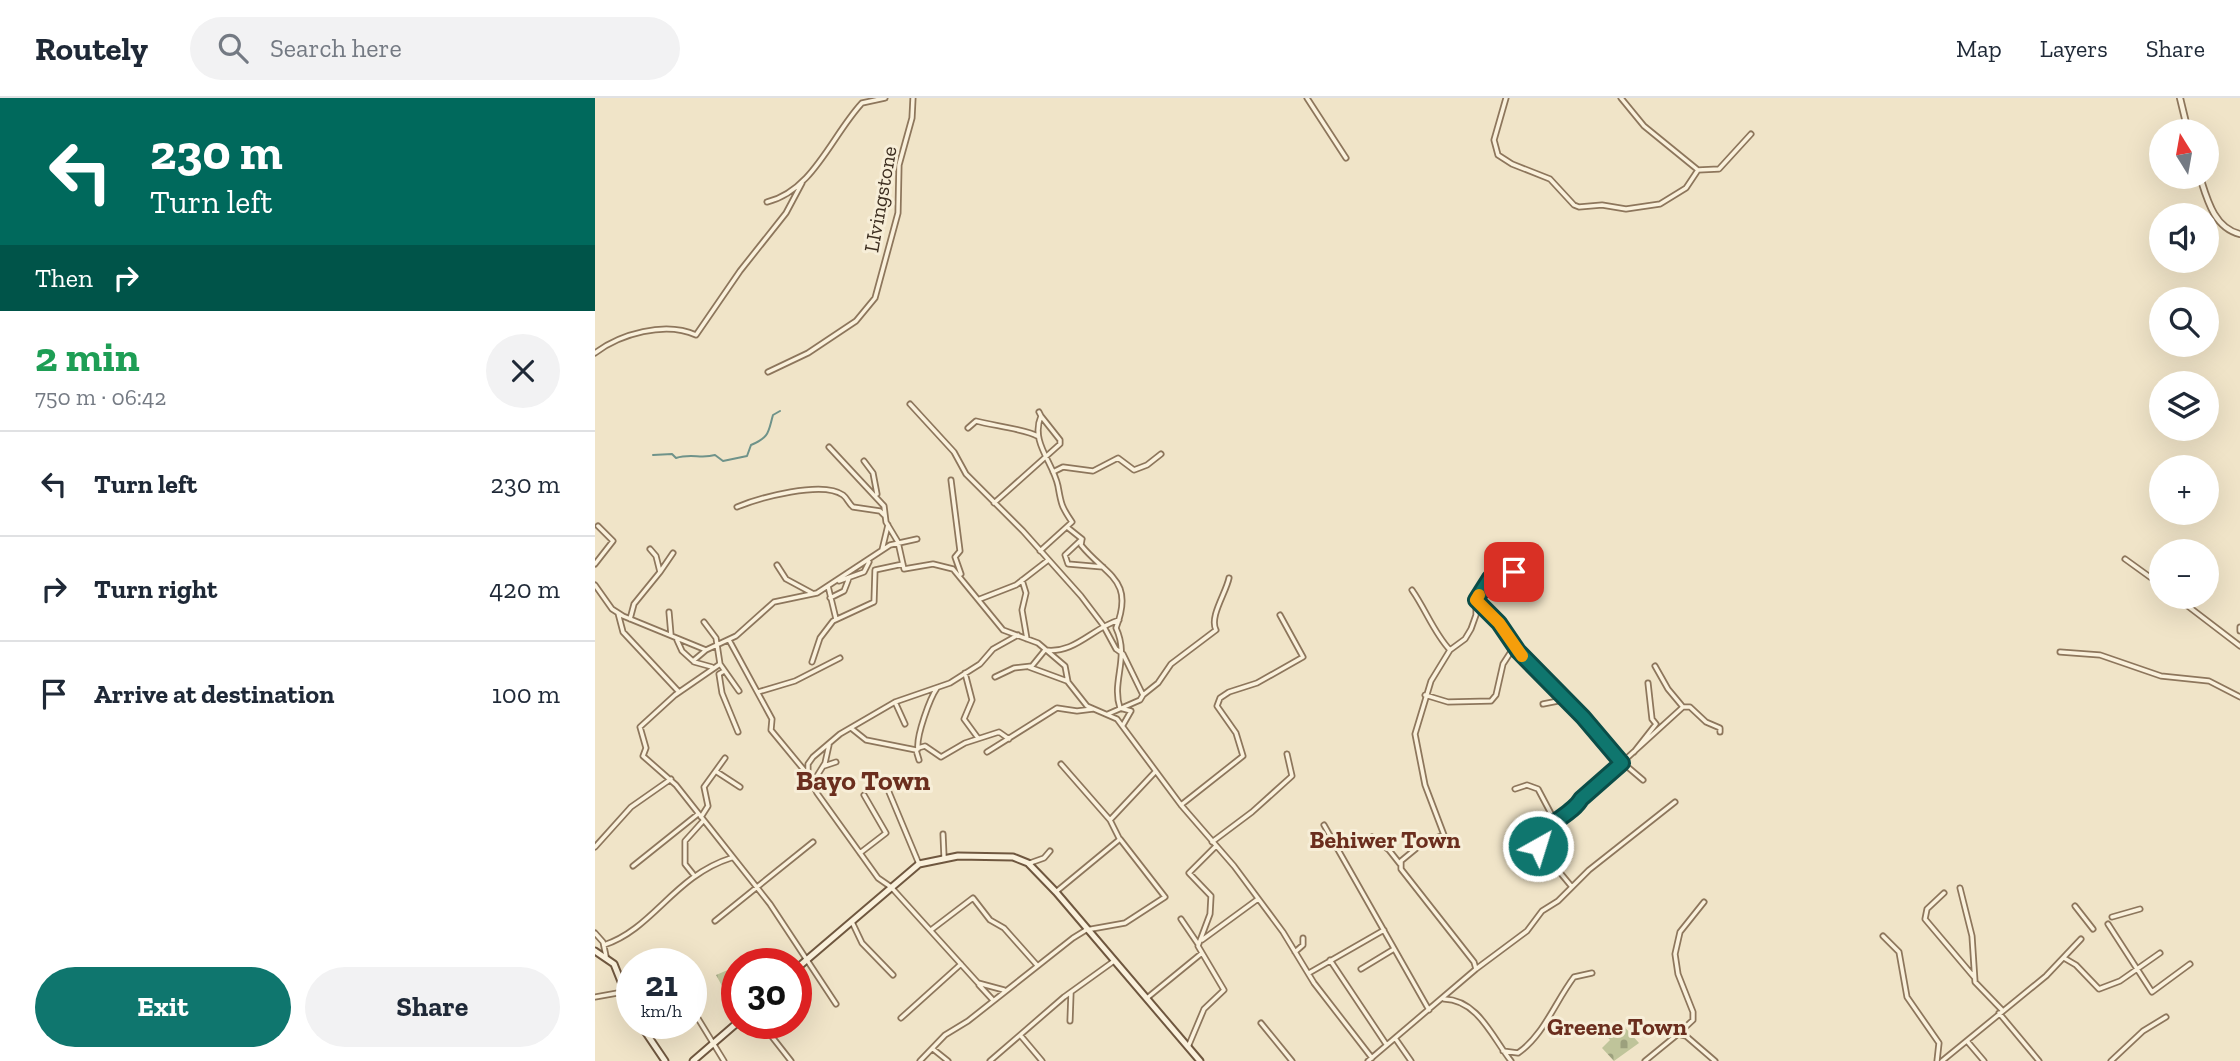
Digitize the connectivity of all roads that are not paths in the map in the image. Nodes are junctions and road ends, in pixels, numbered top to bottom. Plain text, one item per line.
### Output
1 (885, 98) edge
2 (913, 98) edge
3 (1307, 98) edge
4 (1506, 98) edge
5 (1621, 98) edge
6 (2180, 98) edge
7 (2185, 119) edge
8 (1751, 134) dead end
9 (1346, 158) dead end
10 (1697, 170) junction
11 (802, 183) junction
12 (2204, 189) edge
13 (767, 202) dead end
14 (2240, 234) edge
15 (595, 353) edge
16 (768, 372) dead end
17 (910, 404) dead end
18 (968, 428) dead end
19 (1039, 437) junction
20 (829, 447) dead end
21 (1161, 454) dead end
22 (1045, 457) junction
23 (864, 461) dead end
24 (1053, 472) junction
25 (951, 480) dead end
26 (877, 496) junction
27 (994, 503) junction
28 (737, 507) dead end
29 (885, 517) junction
30 (888, 525) junction
31 (598, 526) dead end
32 (1067, 527) junction
33 (918, 539) dead end
34 (1082, 539) junction
35 (898, 542) junction
36 (650, 549) dead end
37 (882, 550) junction
38 (1495, 550) dead end
39 (1040, 551) junction
40 (673, 553) dead end
41 (2125, 559) dead end
42 (870, 560) junction
43 (1047, 561) junction
44 (595, 564) edge
45 (903, 564) junction
46 (777, 565) dead end
47 (1105, 566) junction
48 (660, 572) junction
49 (1514, 572) dead end
50 (2149, 576) edge
51 (849, 578) junction
52 (1229, 578) dead end
53 (1490, 578) junction
54 (964, 579) junction
55 (1022, 580) junction
56 (833, 582) junction
57 (595, 585) edge
58 (828, 586) junction
59 (1412, 590) dead end
60 (813, 594) junction
61 (830, 598) junction
62 (979, 599) junction
63 (1476, 600) junction
64 (2192, 609) edge
65 (669, 612) dead end
66 (618, 613) junction
67 (1280, 615) dead end
68 (630, 619) junction
69 (836, 619) junction
70 (1119, 620) junction
71 (704, 622) dead end
72 (1103, 625) junction
73 (671, 635) junction
74 (1017, 635) junction
75 (677, 639) junction
76 (729, 640) junction
77 (1027, 641) junction
78 (717, 645) junction
79 (2240, 646) edge
80 (1514, 647) junction
81 (706, 650) junction
82 (1045, 650) junction
83 (1450, 650) junction
84 (2060, 652) dead end
85 (1123, 654) junction
86 (840, 658) dead end
87 (693, 662) junction
88 (812, 662) dead end
89 (720, 664) junction
90 (1655, 666) dead end
91 (712, 667) junction
92 (1029, 667) junction
93 (724, 671) junction
94 (965, 673) junction
95 (995, 677) dead end
96 (1067, 681) junction
97 (1649, 683) dead end
98 (939, 686) junction
99 (739, 691) dead end
100 (679, 692) junction
101 (758, 692) junction
102 (1143, 695) junction
103 (1425, 695) junction
104 (2240, 697) edge
105 (1563, 700) junction
106 (895, 702) junction
107 (1543, 704) dead end
108 (1683, 707) junction
109 (1120, 708) junction
110 (1093, 709) junction
111 (1106, 715) junction
112 (862, 723) junction
113 (905, 724) dead end
114 (1122, 726) junction
115 (851, 728) junction
116 (738, 732) dead end
117 (1720, 733) dead end
118 (859, 735) junction
119 (918, 737) junction
120 (980, 739) junction
121 (1010, 739) junction
122 (829, 745) junction
123 (928, 748) junction
124 (918, 751) junction
125 (987, 752) dead end
126 (1287, 754) dead end
127 (1633, 754) junction
128 (725, 758) dead end
129 (919, 760) dead end
130 (836, 762) dead end
131 (1622, 763) junction
132 (1061, 764) dead end
133 (822, 767) junction
134 (717, 772) junction
135 (1155, 772) junction
136 (809, 776) junction
137 (671, 779) junction
138 (1643, 780) dead end
139 (812, 784) junction
140 (886, 785) dead end
141 (740, 787) dead end
142 (1515, 789) dead end
143 (863, 795) dead end
144 (1675, 802) dead end
145 (1181, 805) junction
146 (701, 817) junction
147 (1110, 820) junction
148 (1556, 823) junction
149 (1324, 825) dead end
150 (943, 834) dead end
151 (1371, 837) dead end
152 (1119, 839) junction
153 (813, 842) dead end
154 (1212, 842) junction
155 (1216, 846) junction
156 (595, 847) edge
157 (1050, 851) dead end
158 (860, 853) junction
159 (944, 857) junction
160 (731, 858) junction
161 (1028, 863) junction
162 (919, 864) junction
163 (633, 866) dead end
164 (1401, 866) junction
165 (693, 874) junction
166 (891, 887) junction
167 (1572, 887) junction
168 (757, 888) junction
169 (1960, 888) dead end
170 (1056, 892) junction
171 (1944, 893) dead end
172 (1258, 899) junction
173 (1704, 902) dead end
174 (2074, 906) dead end
175 (2140, 909) dead end
176 (2112, 917) dead end
177 (1181, 919) dead end
178 (715, 921) dead end
179 (852, 922) junction
180 (2108, 924) dead end
181 (2094, 929) dead end
182 (931, 930) junction
183 (1086, 930) junction
184 (1384, 930) junction
185 (595, 933) edge
186 (1883, 936) dead end
187 (1303, 938) dead end
188 (2081, 939) dead end
189 (1199, 943) junction
190 (604, 945) junction
191 (799, 948) edge
192 (1394, 949) junction
193 (595, 951) edge
194 (1295, 952) junction
195 (1202, 953) junction
196 (2160, 953) dead end
197 (812, 955) edge
198 (606, 956) junction
199 (2064, 958) junction
200 (1330, 960) junction
201 (1114, 961) junction
202 (961, 964) junction
203 (1036, 964) junction
204 (2190, 964) dead end
205 (812, 967) edge
206 (2137, 968) junction
207 (1361, 969) dead end
208 (1476, 969) junction
209 (616, 970) edge
210 (1592, 972) dead end
211 (1309, 973) junction
212 (893, 975) dead end
213 (1975, 978) junction
214 (978, 984) junction
215 (1004, 990) junction
216 (616, 993) edge
217 (1071, 993) junction
218 (595, 997) edge
219 (992, 999) junction
220 (1146, 999) junction
221 (1444, 999) junction
222 (836, 1004) dead end
223 (1429, 1010) junction
224 (2000, 1011) junction
225 (2166, 1017) dead end
226 (901, 1018) dead end
227 (1070, 1021) dead end
228 (1261, 1023) dead end
229 (707, 1034) edge
230 (1678, 1034) junction
231 (1021, 1036) junction
232 (721, 1037) edge
233 (1395, 1038) junction
234 (650, 1039) edge
235 (774, 1039) edge
236 (1967, 1041) junction
237 (713, 1044) junction
238 (1386, 1044) junction
239 (1188, 1047) junction
240 (933, 1048) junction
241 (1503, 1051) junction
242 (1370, 1059) edge
243 (664, 1061) edge
244 (693, 1061) edge
245 (724, 1061) edge
246 (791, 1061) edge
247 (919, 1061) edge
248 (948, 1061) edge
249 (990, 1061) edge
250 (1042, 1061) edge
251 (1200, 1061) edge
252 (1292, 1061) edge
253 (1411, 1061) edge
254 (1511, 1061) edge
255 (1645, 1061) edge
256 (1715, 1061) edge
257 (1939, 1061) edge
258 (1984, 1061) edge
259 (2039, 1061) edge
260 (2111, 1061) edge

1 - 11 street
2 - 16 street, LIvingstone
3 - 9 street
4 - 10 street
5 - 10 street
6 - 7 street
8 - 10 street
11 - 13 street
11 - 15 street
12 - 14 street
17 - 27 street
18 - 19 street
19 - 22 street
19 - 22 street
20 - 26 street
21 - 24 street
22 - 24 street
22 - 27 street
23 - 26 street
24 - 32 street
25 - 54 street
26 - 29 street
27 - 39 street
28 - 29 street
29 - 30 street
30 - 35 street
30 - 37 street
31 - 44 street
32 - 34 street
32 - 39 street
33 - 35 street
34 - 47 street
34 - 47 street
35 - 37 street
35 - 45 street
36 - 48 street
37 - 42 street
38 - 53 street
39 - 43 street
40 - 48 street
41 - 50 street
42 - 51 street
42 - 56 street
43 - 55 street
43 - 72 street
45 - 54 street
45 - 69 street
46 - 60 street
47 - 70 street
48 - 68 street
49 - 53 street
51 - 56 street
51 - 61 street
52 - 102 street
53 - 63 street
54 - 62 street
55 - 62 street
55 - 77 street
56 - 58 street
57 - 66 street
58 - 60 street
58 - 61 street
59 - 83 street
60 - 76 street
61 - 69 street
62 - 74 street
63 - 80 street
63 - 83 street
64 - 79 street
65 - 73 street
66 - 68 street
66 - 100 street
67 - 145 street
68 - 73 street
69 - 88 street
70 - 72 street
70 - 85 street
71 - 78 street
72 - 82 street
72 - 85 street
73 - 75 street
74 - 77 street
74 - 94 street
75 - 81 street
75 - 87 street
76 - 78 street
76 - 101 street
77 - 82 street
78 - 81 street
78 - 89 street
80 - 103 street
80 - 105 street
81 - 87 street
82 - 92 street
82 - 96 street
83 - 103 street
84 - 104 street
85 - 102 street
85 - 109 street
86 - 101 street
87 - 91 street
89 - 91 street
89 - 93 street
90 - 108 street
91 - 100 street
92 - 95 street
92 - 96 street
93 - 99 street
93 - 116 street
94 - 98 street
94 - 120 street
96 - 110 street
97 - 127 street
98 - 106 street
98 - 119 street
100 - 137 street
101 - 136 street
102 - 109 street
103 - 164 street
105 - 107 street
105 - 131 street
106 - 112 street
106 - 113 street
108 - 117 street
108 - 127 street
109 - 111 street
109 - 114 street
110 - 111 street
110 - 121 street
111 - 114 street
112 - 115 street
112 - 118 street
114 - 135 street
115 - 118 street
115 - 122 street
118 - 124 street
119 - 123 street
119 - 124 street
120 - 121 street
120 - 123 street
121 - 125 street
122 - 133 street
122 - 136 street
123 - 124 street
124 - 129 street
126 - 154 street
127 - 131 street
128 - 134 street
130 - 133 street
131 - 138 street
131 - 148 street
132 - 147 street
133 - 139 street
134 - 141 street
134 - 146 street
135 - 145 street
135 - 147 street
136 - 139 street
137 - 146 street
137 - 156 street
139 - 158 street
140 - 162 street
142 - 148 street
143 - 158 street
144 - 167 street
145 - 154 street
146 - 160 street
146 - 163 street
146 - 165 street
147 - 152 street
148 - 167 street
149 - 184 street
150 - 159 street
151 - 164 street
152 - 170 street
152 - 183 street
153 - 168 street
154 - 155 street
155 - 172 street
155 - 189 street
157 - 161 street
158 - 166 street
159 - 161 main road
159 - 162 main road
160 - 165 street
160 - 168 street
161 - 170 main road
162 - 166 main road
164 - 208 street
165 - 190 street
166 - 179 main road
166 - 182 street
167 - 208 street
168 - 178 street
168 - 191 street
169 - 213 street
170 - 183 main road
171 - 213 street
172 - 189 street
172 - 194 street
173 - 230 street
174 - 181 street
175 - 176 street
177 - 189 street
179 - 197 main road
179 - 212 street
180 - 206 street
182 - 202 street
182 - 203 street
183 - 201 main road
183 - 203 street
184 - 192 street
184 - 200 street
185 - 190 street
186 - 257 street
187 - 194 street
188 - 199 street
189 - 195 street
190 - 198 street
192 - 207 street
192 - 223 street
193 - 198 main road
194 - 211 street
195 - 220 street
195 - 239 street
196 - 206 street
198 - 209 main road
199 - 206 street
199 - 224 street
200 - 211 street
200 - 238 street
201 - 217 street
201 - 220 main road
202 - 214 street
202 - 226 street
203 - 215 street
204 - 206 street
205 - 222 street
208 - 221 street
210 - 241 street
211 - 242 street
213 - 224 street
214 - 215 street
214 - 219 street
215 - 219 street
216 - 218 street
217 - 227 street
217 - 231 street
219 - 240 street
220 - 239 main road
221 - 223 street
221 - 241 street
223 - 233 street
224 - 236 street
224 - 259 street
225 - 260 street
228 - 252 street
229 - 237 street
230 - 255 street
230 - 256 street
231 - 249 street
231 - 250 street
232 - 237 main road
233 - 238 street
233 - 253 street
234 - 243 main road
235 - 246 street
236 - 257 street
236 - 258 street
237 - 244 main road
237 - 245 street
238 - 242 street
239 - 251 main road
240 - 247 street
240 - 248 street
241 - 254 street

